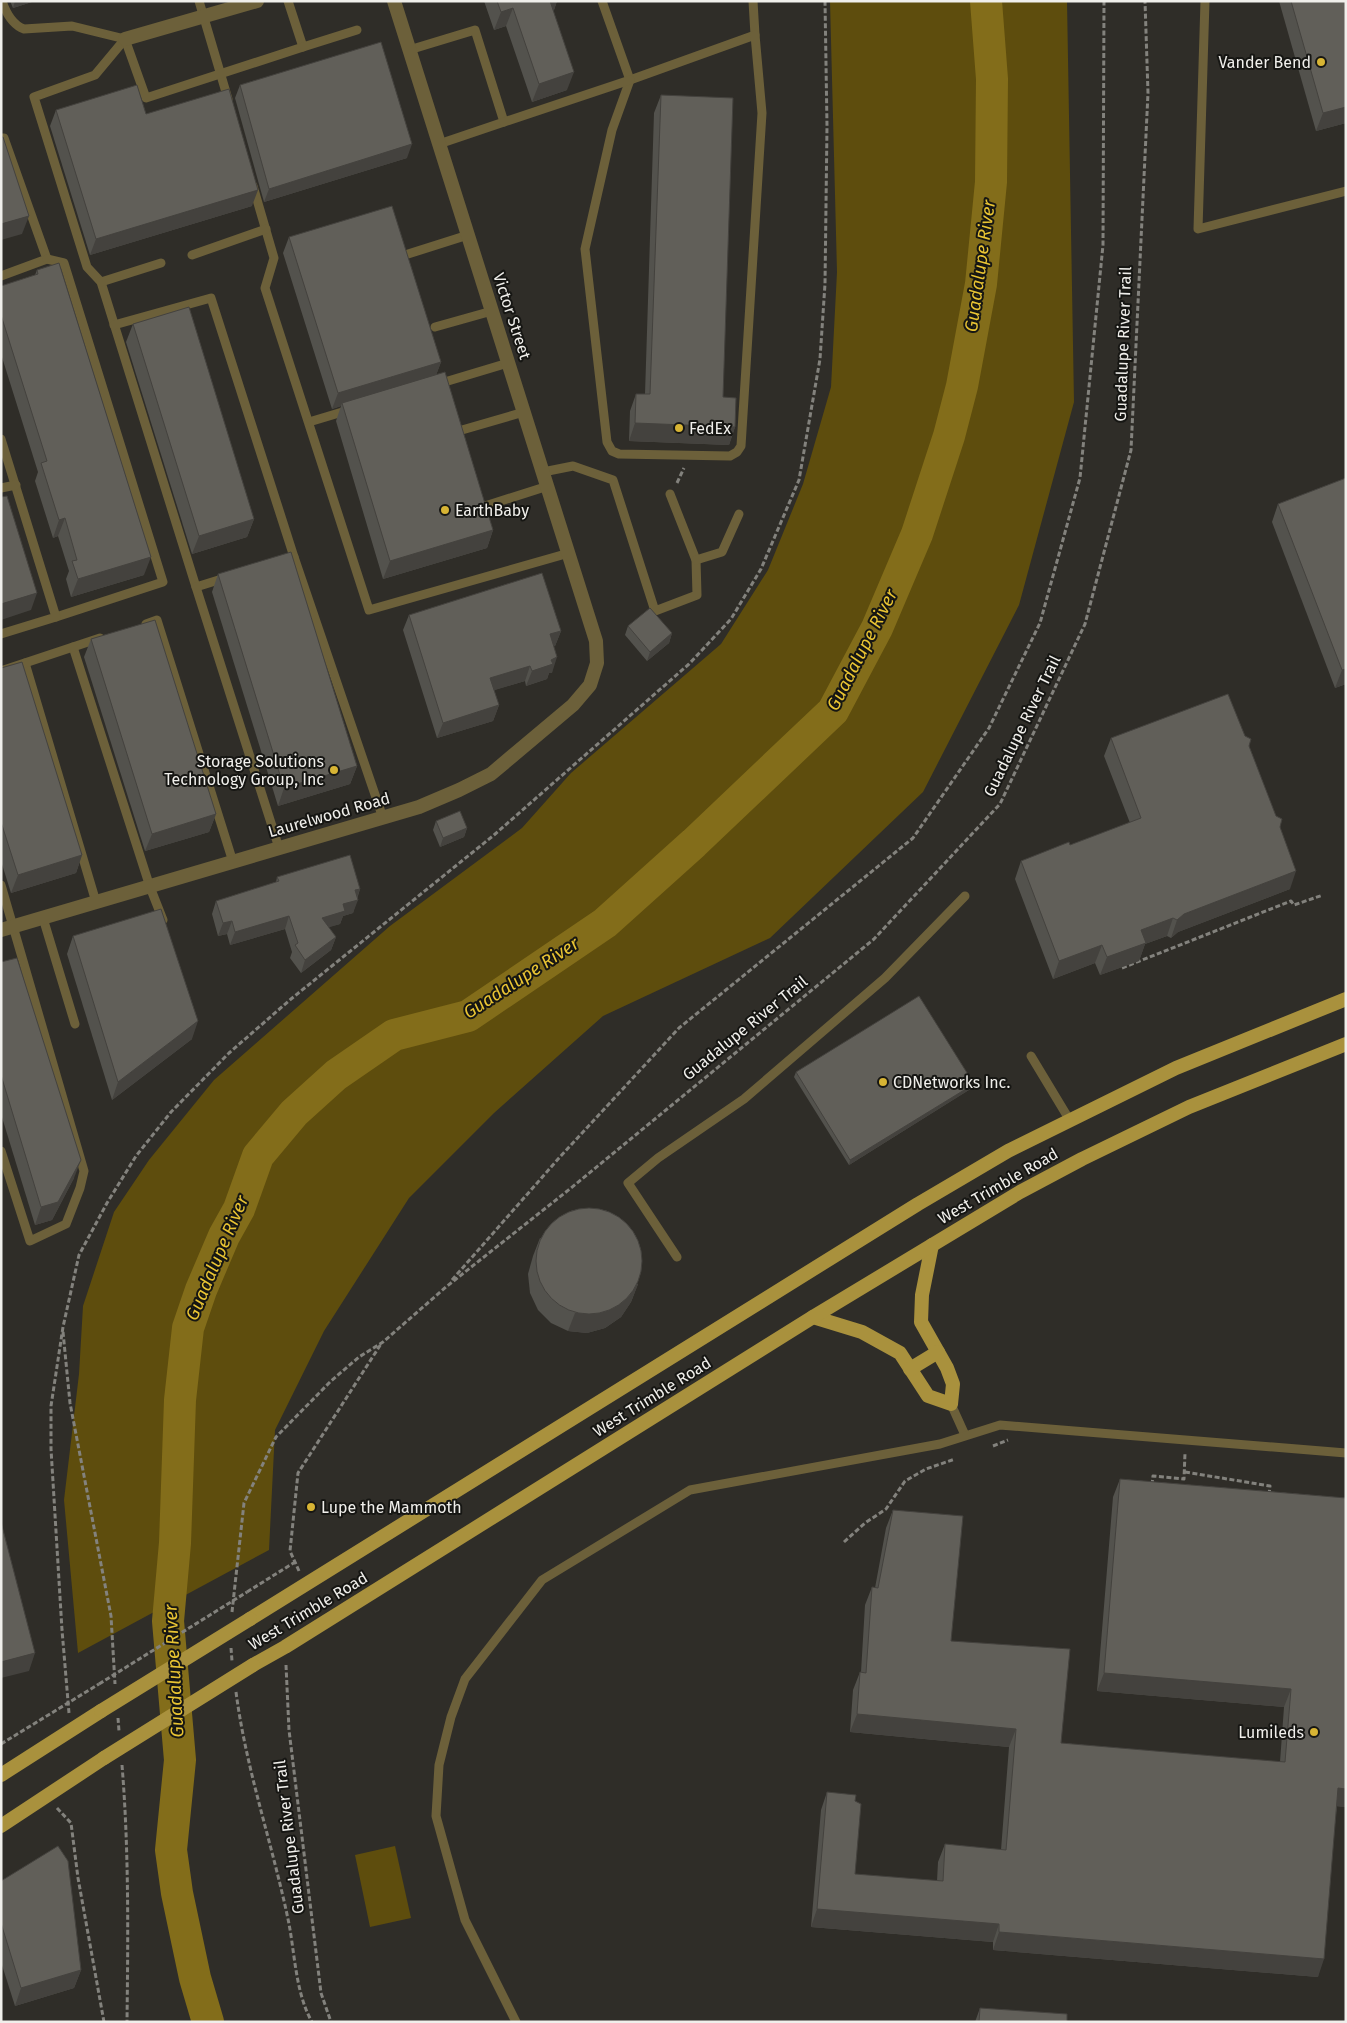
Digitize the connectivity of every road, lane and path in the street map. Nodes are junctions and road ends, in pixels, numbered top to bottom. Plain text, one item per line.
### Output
1 (2, 1) edge
2 (200, 1) edge
3 (257, 1) edge
4 (288, 1) edge
5 (394, 1) edge
6 (602, 1) edge
7 (753, 1) edge
8 (825, 1) edge
9 (1104, 1) edge
10 (1144, 1) edge
11 (1205, 1) edge
12 (204, 16) junction
13 (357, 30) dead end
14 (755, 35) junction
15 (125, 39) junction
16 (303, 47) junction
17 (409, 50) junction
18 (221, 75) junction
19 (630, 80) junction
20 (231, 111) edge
21 (504, 122) junction
22 (1, 138) edge
23 (439, 144) junction
24 (250, 174) edge
25 (1346, 191) edge
26 (266, 229) junction
27 (468, 235) junction
28 (408, 254) edge
29 (192, 255) dead end
30 (47, 259) junction
31 (161, 263) dead end
32 (1, 276) edge
33 (101, 282) junction
34 (492, 311) junction
35 (114, 325) junction
36 (435, 327) dead end
37 (508, 363) junction
38 (432, 385) edge
39 (356, 408) edge
40 (524, 412) junction
41 (309, 422) junction
42 (462, 430) edge
43 (1, 439) edge
44 (543, 472) junction
45 (16, 485) junction
46 (548, 486) junction
47 (1, 488) edge
48 (670, 494) dead end
49 (485, 506) edge
50 (739, 514) dead end
51 (569, 553) junction
52 (294, 557) junction
53 (696, 560) junction
54 (276, 562) edge
55 (232, 576) edge
56 (196, 587) junction
57 (56, 617) junction
58 (138, 626) edge
59 (1, 634) edge
60 (110, 635) edge
61 (596, 641) joint
62 (72, 647) junction
63 (25, 663) junction
64 (1, 671) edge
65 (383, 818) junction
66 (279, 848) junction
67 (233, 862) junction
68 (1, 885) edge
69 (150, 887) junction
70 (1323, 895) dead end
71 (965, 896) dead end
72 (96, 902) junction
73 (43, 918) junction
74 (8, 928) edge
75 (167, 932) edge
76 (1122, 968) edge
77 (1346, 999) edge
78 (75, 1024) dead end
79 (1346, 1044) edge
80 (1031, 1056) dead end
81 (1069, 1119) junction
82 (1, 1151) edge
83 (932, 1245) junction
84 (678, 1257) dead end
85 (446, 1287) junction
86 (813, 1317) junction
87 (63, 1327) junction
88 (382, 1342) junction
89 (938, 1352) junction
90 (910, 1369) junction
91 (339, 1374) dead end
92 (952, 1404) junction
93 (965, 1435) junction
94 (1186, 1452) dead end
95 (1346, 1453) edge
96 (955, 1459) dead end
97 (1185, 1472) junction
98 (1151, 1492) edge
99 (1269, 1497) edge
100 (844, 1542) dead end
101 (295, 1562) junction
102 (306, 1585) junction
103 (285, 1647) junction
104 (115, 1687) dead end
105 (68, 1703) junction
106 (118, 1715) dead end
107 (70, 1731) junction
108 (119, 1734) dead end
109 (1, 1744) edge
110 (122, 1763) dead end
111 (1, 1775) edge
112 (46, 1796) junction
113 (1, 1826) edge
114 (302, 2000) dead end
115 (104, 2022) edge
116 (126, 2022) edge
117 (312, 2022) edge
118 (331, 2022) edge
119 (516, 2022) edge

1 - 15 lane
2 - 12 lane
3 - 12 street
4 - 16 lane
5 - 17 street, Victor Street
6 - 19 lane
7 - 14 lane
8 - 87 path
9 - 85 path
10 - 85 path, Guadalupe River Trail
11 - 25 lane
12 - 15 street
12 - 18 lane
13 - 16 lane
14 - 19 lane
14 - 19 lane
15 - 18 lane
15 - 33 lane
16 - 18 lane
17 - 21 lane
17 - 23 street, Victor Street
18 - 20 lane
19 - 21 lane
21 - 23 lane
22 - 30 lane
23 - 27 street, Victor Street
24 - 26 lane
26 - 29 lane
26 - 41 lane
27 - 28 lane
27 - 34 street, Victor Street
30 - 32 lane
30 - 57 lane
31 - 33 lane
33 - 35 lane
34 - 36 lane
34 - 37 street, Victor Street
35 - 52 lane
35 - 56 lane
37 - 38 lane
37 - 40 street, Victor Street
39 - 41 lane
40 - 42 lane
40 - 44 street, Victor Street
41 - 51 lane
43 - 45 lane
44 - 46 street, Victor Street
44 - 53 lane
45 - 47 lane
45 - 57 lane
46 - 49 lane
46 - 51 street, Victor Street
48 - 53 lane
50 - 53 lane
51 - 61 street, Victor Street
52 - 54 lane
52 - 65 lane
55 - 56 lane
56 - 66 lane
57 - 59 lane
58 - 67 lane
60 - 62 lane
61 - 65 street, Laurelwood Road
62 - 63 lane
62 - 69 lane
63 - 64 lane
63 - 72 lane
65 - 66 street, Laurelwood Road
66 - 67 street, Laurelwood Road
67 - 69 street, Laurelwood Road
68 - 74 lane
69 - 72 street, Laurelwood Road
69 - 75 lane
70 - 76 path
71 - 84 lane
72 - 73 street, Laurelwood Road
73 - 74 street, Laurelwood Road
73 - 78 lane
74 - 82 lane
77 - 81 main road, West Trimble Road
79 - 83 main road, West Trimble Road
80 - 81 lane
81 - 102 main road, West Trimble Road
83 - 86 main road, West Trimble Road
83 - 89 main road
85 - 88 path, Guadalupe River Trail
86 - 90 main road
86 - 103 main road, West Trimble Road
87 - 104 path
87 - 105 path
88 - 91 path, Guadalupe River Trail
88 - 101 path, Guadalupe River Trail
89 - 90 main road
89 - 92 main road
90 - 92 main road
92 - 93 lane
93 - 95 lane
93 - 119 lane
94 - 97 path
96 - 100 path
97 - 98 path
97 - 99 path
101 - 102 path, Guadalupe River Trail
101 - 105 path, bridge
102 - 107 main road, West Trimble Road, bridge
103 - 112 main road, West Trimble Road, bridge
103 - 118 path, Guadalupe River Trail
105 - 107 path
105 - 109 path
106 - 108 path
107 - 111 main road, West Trimble Road
110 - 116 path
112 - 113 main road, West Trimble Road
112 - 115 path
114 - 117 path

